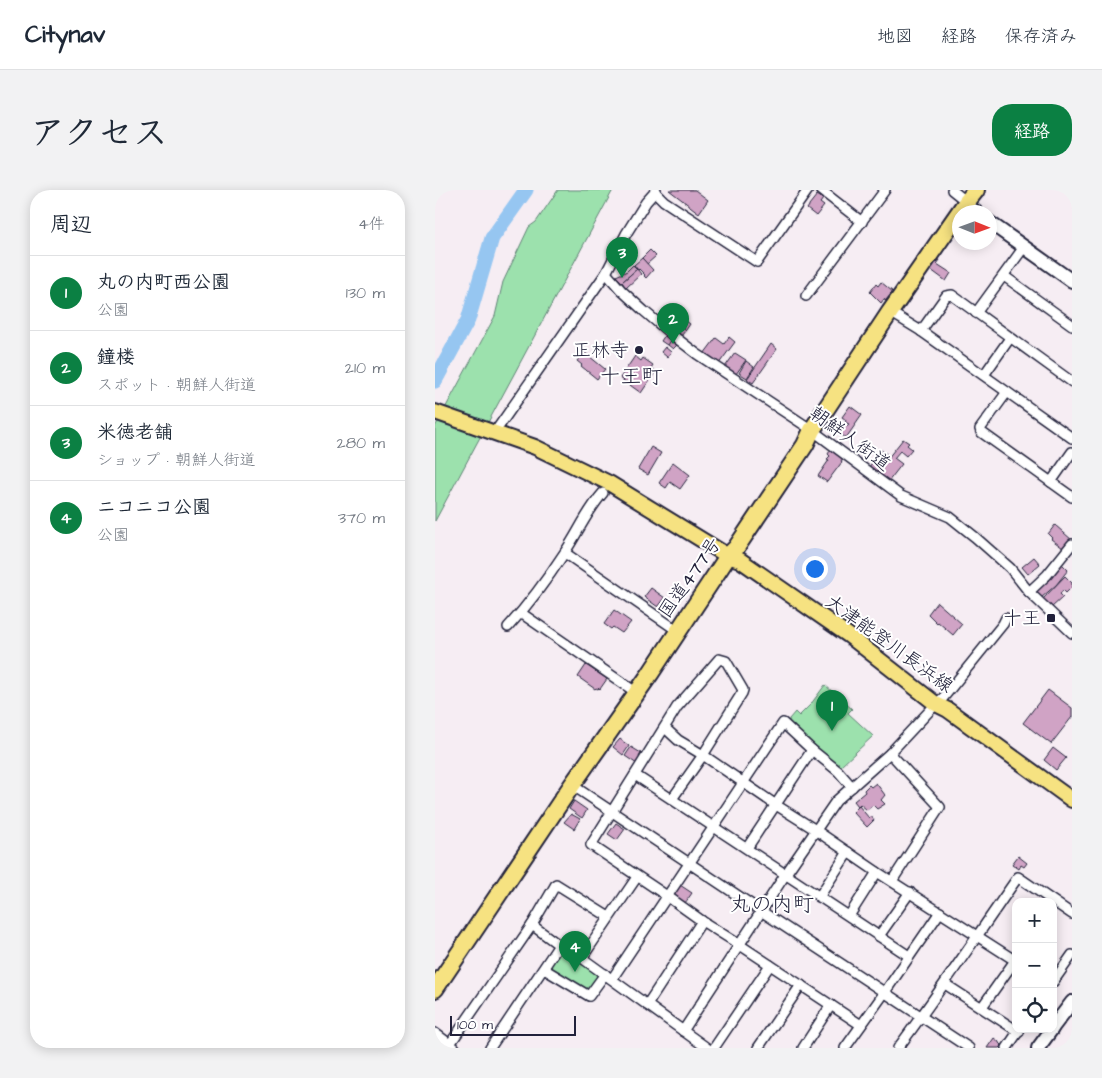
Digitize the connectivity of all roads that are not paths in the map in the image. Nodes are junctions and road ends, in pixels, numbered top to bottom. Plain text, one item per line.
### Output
1 (809, 190) edge
2 (821, 190) edge
3 (885, 190) edge
4 (952, 190) edge
5 (655, 191) edge
6 (971, 202) edge
7 (862, 222) junction
8 (997, 228) edge
9 (1024, 247) junction
10 (606, 273) junction
11 (1004, 276) junction
12 (1072, 281) edge
13 (806, 296) dead end
14 (890, 312) junction
15 (976, 313) junction
16 (1072, 325) edge
17 (921, 331) junction
18 (1010, 338) junction
19 (984, 375) junction
20 (1072, 382) edge
21 (1007, 392) junction
22 (435, 412) edge
23 (811, 430) junction
24 (492, 431) junction
25 (1072, 438) edge
26 (1072, 452) edge
27 (1051, 482) junction
28 (603, 493) dead end
29 (1072, 497) edge
30 (1072, 544) edge
31 (565, 553) junction
32 (728, 556) junction
33 (1029, 592) junction
34 (521, 612) junction
35 (1006, 618) dead end
36 (508, 627) dead end
37 (678, 631) junction
38 (1072, 633) edge
39 (637, 693) junction
40 (936, 704) junction
41 (665, 728) junction
42 (812, 750) junction
43 (890, 754) junction
44 (703, 755) junction
45 (635, 776) junction
46 (743, 782) junction
47 (572, 785) junction
48 (852, 787) junction
49 (672, 800) junction
50 (1072, 800) edge
51 (776, 805) junction
52 (611, 812) junction
53 (713, 827) junction
54 (816, 830) junction
55 (747, 848) junction
56 (847, 852) junction
57 (689, 863) junction
58 (877, 872) junction
59 (785, 875) junction
60 (637, 876) junction
61 (892, 880) junction
62 (910, 892) junction
63 (667, 896) junction
64 (819, 896) junction
65 (1046, 898) edge
66 (1057, 906) edge
67 (762, 912) junction
68 (940, 912) junction
69 (1072, 914) edge
70 (849, 916) junction
71 (609, 917) junction
72 (702, 921) junction
73 (532, 925) junction
74 (879, 936) junction
75 (976, 936) junction
76 (559, 945) junction
77 (740, 945) junction
78 (1072, 955) edge
79 (909, 956) junction
80 (582, 958) junction
81 (1012, 958) edge
82 (1012, 964) edge
83 (770, 965) junction
84 (544, 968) junction
85 (1057, 976) edge
86 (608, 977) junction
87 (945, 984) junction
88 (801, 986) junction
89 (435, 989) edge
90 (885, 992) junction
91 (1072, 1002) edge
92 (647, 1005) junction
93 (831, 1005) junction
94 (982, 1007) junction
95 (922, 1016) junction
96 (1057, 1023) edge
97 (861, 1025) junction
98 (1012, 1026) edge
99 (683, 1031) junction
100 (435, 1033) edge
101 (1017, 1033) edge
102 (1049, 1033) edge
103 (453, 1046) edge
104 (490, 1048) edge
105 (707, 1048) edge
106 (714, 1048) edge
107 (758, 1048) edge
108 (803, 1048) edge
109 (845, 1048) edge
110 (898, 1048) edge
111 (969, 1048) edge
112 (1007, 1048) edge
113 (1038, 1048) edge

1 - 5 street
2 - 7 street
3 - 7 street
4 - 6 street
5 - 10 street
6 - 14 highway, 国道477号
7 - 13 street
8 - 9 street
9 - 11 street
9 - 12 street
10 - 23 street, 朝鮮人街道
10 - 24 street
11 - 15 street
11 - 16 street
14 - 17 street
14 - 23 highway, 国道477号
15 - 17 street
15 - 18 street
17 - 19 street
18 - 19 street
18 - 20 street
19 - 21 street
21 - 25 street
21 - 27 street
22 - 24 main road, 大津能登川長浜線
23 - 32 highway, 国道477号
23 - 33 street, 朝鮮人街道
24 - 32 main road, 大津能登川長浜線
26 - 27 street
27 - 29 street
28 - 31 street
30 - 33 street
31 - 34 street
31 - 37 street
32 - 37 highway, 国道477号
32 - 40 main road, 大津能登川長浜線
33 - 38 street, 朝鮮人街道
34 - 36 street
34 - 39 street
35 - 40 street
37 - 39 highway, 国道477号
39 - 47 highway, 国道477号
40 - 43 street
40 - 50 main road, 大津能登川長浜線
41 - 44 street
41 - 44 street
41 - 45 street
42 - 46 street
42 - 48 street
42 - 51 street
43 - 48 street
43 - 61 street
44 - 46 street
44 - 49 street
45 - 49 street
45 - 52 street
46 - 51 street
46 - 53 street
47 - 52 street
47 - 89 highway, 国道477号
48 - 54 street
49 - 53 street
51 - 54 street
51 - 55 street
52 - 57 street
52 - 60 street
53 - 55 street
53 - 57 street
54 - 56 street
54 - 59 street
55 - 59 street
56 - 58 street
56 - 64 street
57 - 63 street
57 - 67 street
58 - 61 street
58 - 70 street
59 - 64 street
59 - 67 street
60 - 63 street
60 - 71 street
61 - 62 street
62 - 68 street
62 - 74 street
63 - 72 street
63 - 86 street
64 - 70 street
65 - 75 street
66 - 69 street
67 - 77 street
67 - 90 street
68 - 75 street
68 - 79 street
70 - 74 street
71 - 73 street
71 - 80 street
72 - 77 street
72 - 92 street
73 - 76 street
73 - 103 street
74 - 79 street
75 - 81 street
75 - 87 street
76 - 80 street
76 - 84 street
77 - 83 street
77 - 99 street
78 - 85 street
79 - 90 street
80 - 86 street
82 - 94 street
83 - 88 street
83 - 106 street
84 - 86 street
84 - 104 street
86 - 92 street
87 - 94 street
87 - 95 street
88 - 93 street
88 - 107 street
90 - 95 street
90 - 97 street
91 - 96 street
92 - 99 street
93 - 97 street
93 - 108 street
94 - 98 street
95 - 110 street
95 - 111 street
97 - 109 street
99 - 105 street
100 - 103 street
101 - 112 street
102 - 113 street

